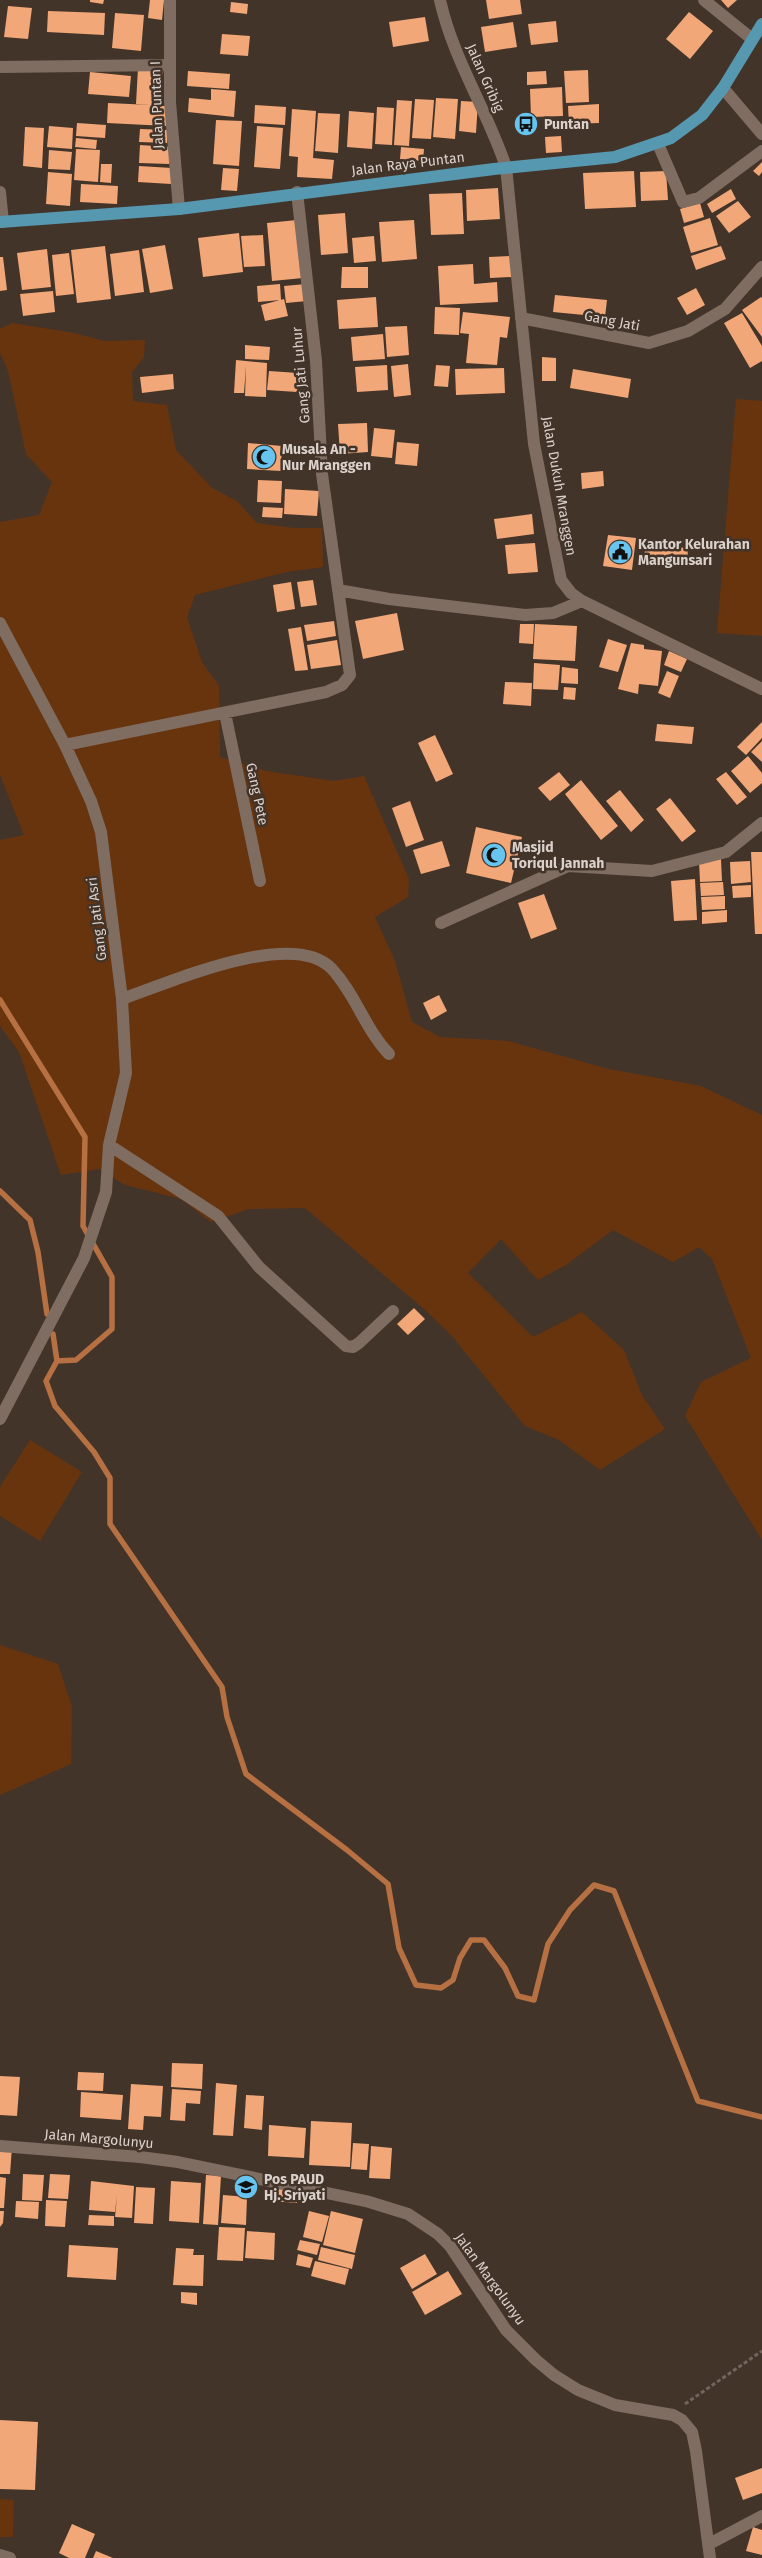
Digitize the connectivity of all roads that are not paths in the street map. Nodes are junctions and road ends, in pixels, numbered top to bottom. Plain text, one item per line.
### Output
1 (170, 0) edge
2 (440, 0) edge
3 (704, 0) edge
4 (762, 24) edge
5 (752, 39) junction
6 (170, 65) junction
7 (0, 67) edge
8 (723, 88) junction
9 (762, 134) edge
10 (658, 144) junction
11 (762, 151) edge
12 (506, 167) junction
13 (0, 192) edge
14 (298, 192) junction
15 (179, 208) junction
16 (2, 222) edge
17 (762, 267) edge
18 (521, 318) junction
19 (338, 590) junction
20 (582, 601) junction
21 (0, 623) edge
22 (762, 689) edge
23 (225, 713) junction
24 (65, 745) junction
25 (762, 823) edge
26 (260, 881) dead end
27 (441, 923) dead end
28 (122, 999) junction
29 (389, 1054) dead end
30 (109, 1145) junction
31 (393, 1311) dead end
32 (0, 1420) edge
33 (0, 2146) edge
34 (762, 2516) edge
35 (708, 2544) junction
36 (0, 2555) edge
37 (10, 2558) edge
38 (710, 2558) edge

1 - 6 street, Jalan Puntan I
2 - 12 street, Jalan Gribig
3 - 5 street
4 - 5 main road, Jalan Raya Puntan
5 - 8 main road, Jalan Raya Puntan
6 - 7 street
6 - 15 street, Jalan Puntan I
8 - 9 street
8 - 10 main road, Jalan Raya Puntan
10 - 11 street
10 - 12 main road, Jalan Raya Puntan
12 - 14 main road, Jalan Raya Puntan
12 - 18 street, Jalan Dukuh Mranggen
13 - 16 street
14 - 15 main road, Jalan Raya Puntan
14 - 19 street, Gang Jati Luhur
15 - 16 main road, Jalan Raya Puntan
17 - 18 street, Gang Jati
18 - 20 street, Jalan Dukuh Mranggen
19 - 20 street
19 - 23 street, Gang Jati Luhur
20 - 22 street, Jalan Dukuh Mranggen
21 - 24 street, Gang Jati Asri
23 - 24 street
23 - 26 street, Gang Pete
24 - 28 street, Gang Jati Asri
25 - 27 street
28 - 29 street
28 - 30 street, Gang Jati Asri
30 - 31 street
30 - 32 street, Gang Jati Asri
33 - 35 street, Jalan Margolunyu
34 - 35 street
35 - 38 street
36 - 37 street

